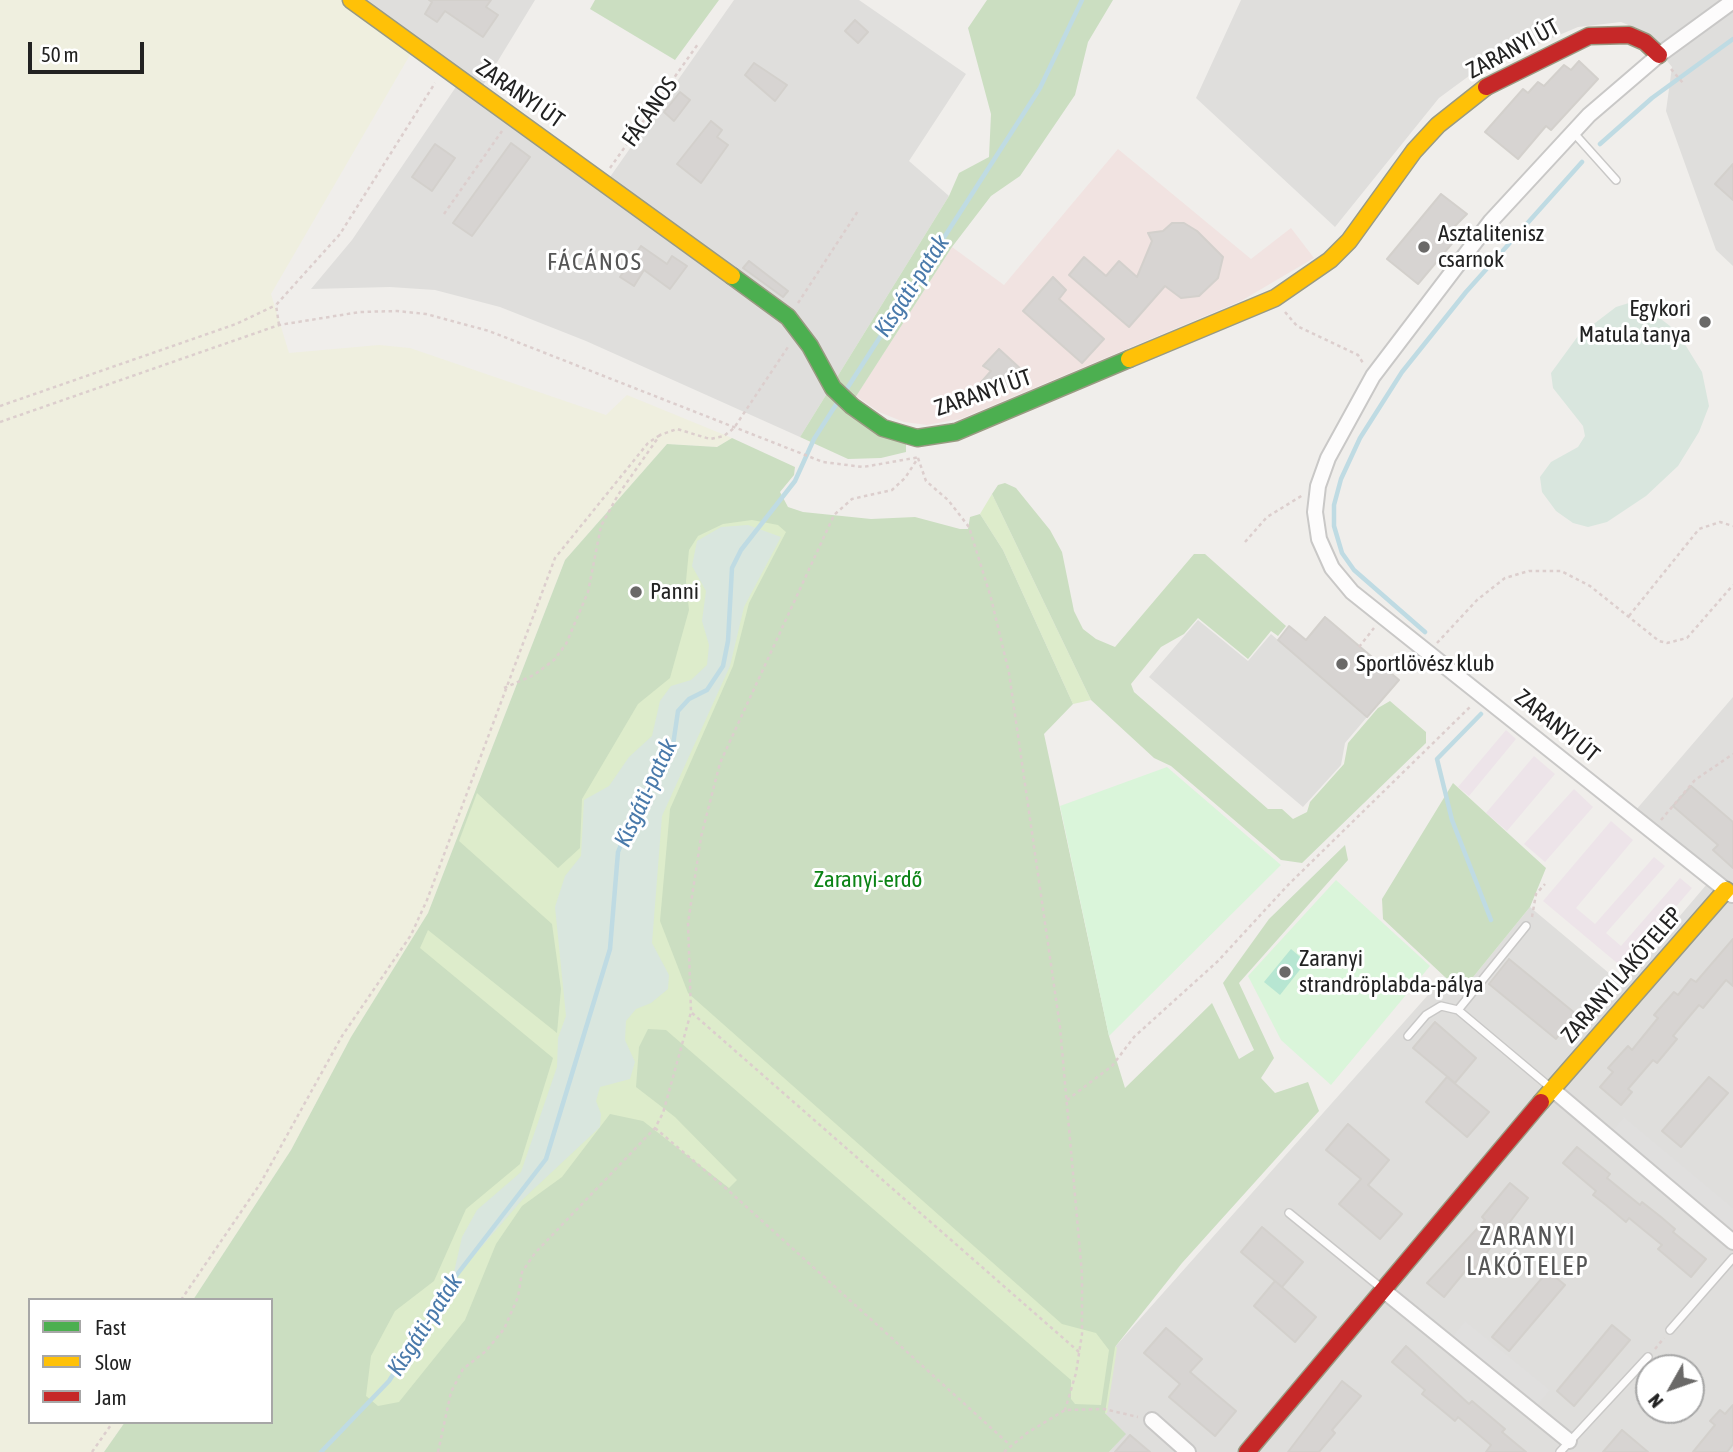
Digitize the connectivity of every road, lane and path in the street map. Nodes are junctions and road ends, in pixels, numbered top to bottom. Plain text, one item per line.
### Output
1 (351, 0) edge
2 (1733, 1) edge
3 (698, 44) dead end
4 (1659, 55) junction
5 (444, 67) junction
6 (512, 117) junction
7 (1572, 131) junction
8 (602, 179) junction
9 (1616, 180) dead end
10 (858, 211) dead end
11 (444, 214) dead end
12 (1275, 298) junction
13 (276, 305) junction
14 (788, 317) junction
15 (279, 325) junction
16 (799, 330) junction
17 (1373, 376) junction
18 (0, 406) edge
19 (0, 422) edge
20 (734, 428) junction
21 (660, 435) junction
22 (928, 454) dead end
23 (918, 458) junction
24 (1318, 486) junction
25 (1733, 526) edge
26 (1245, 542) dead end
27 (1733, 585) edge
28 (1629, 616) junction
29 (1382, 617) junction
30 (1359, 647) dead end
31 (1427, 653) junction
32 (504, 688) junction
33 (1482, 696) junction
34 (1733, 754) edge
35 (1653, 832) junction
36 (1545, 884) dead end
37 (1729, 893) edge
38 (1526, 926) joint
39 (1458, 1010) junction
40 (691, 1013) junction
41 (1408, 1036) dead end
42 (1552, 1089) junction
43 (1067, 1100) junction
44 (654, 1128) junction
45 (1289, 1213) dead end
46 (1733, 1242) edge
47 (1733, 1258) edge
48 (1383, 1290) junction
49 (182, 1298) edge
50 (1670, 1330) joint
51 (1079, 1352) junction
52 (1650, 1354) edge
53 (1635, 1371) edge
54 (1065, 1410) junction
55 (1152, 1420) joint
56 (112, 1424) edge
57 (1010, 1445) junction
58 (1565, 1446) edge
59 (92, 1452) edge
60 (438, 1452) edge
61 (1004, 1452) edge
62 (1188, 1452) edge
63 (1247, 1452) edge

1 - 5 street, ZARANYI ÚT
2 - 4 street, ZARANYI ÚT
3 - 8 path, FÁCÁNOS
4 - 7 street, ZARANYI ÚT
4 - 12 street, ZARANYI ÚT
5 - 6 street, ZARANYI ÚT
5 - 13 path
6 - 8 street, ZARANYI ÚT
6 - 11 path
7 - 9 lane
7 - 17 street, ZARANYI ÚT
8 - 14 street, ZARANYI ÚT
10 - 14 path
12 - 16 street, ZARANYI ÚT
12 - 17 path
13 - 15 path
13 - 18 path
14 - 16 street, ZARANYI ÚT
15 - 19 path
15 - 20 path
16 - 20 path
17 - 24 street, ZARANYI ÚT
20 - 21 path
20 - 23 path
21 - 32 path
21 - 32 path
22 - 23 path
23 - 40 path
23 - 43 path
24 - 26 path
24 - 29 street, ZARANYI ÚT
25 - 28 path
27 - 28 path
28 - 31 path
29 - 30 path
29 - 31 street, ZARANYI ÚT
31 - 33 street, ZARANYI ÚT
32 - 49 path
33 - 35 street, ZARANYI ÚT
33 - 43 path
34 - 35 path
35 - 37 street, ZARANYI ÚT
36 - 38 path
37 - 42 street, ZARANYI LAKÓTELEP
38 - 39 lane
39 - 41 lane
39 - 42 lane
40 - 44 path
40 - 51 path
42 - 46 street
42 - 48 street, ZARANYI LAKÓTELEP
43 - 51 path
44 - 57 path
44 - 60 path
45 - 48 lane
47 - 50 lane
48 - 58 street
48 - 63 street, ZARANYI LAKÓTELEP
50 - 52 path
51 - 54 path
53 - 58 lane
54 - 55 path
54 - 57 path
55 - 62 street
56 - 59 path
57 - 61 path

